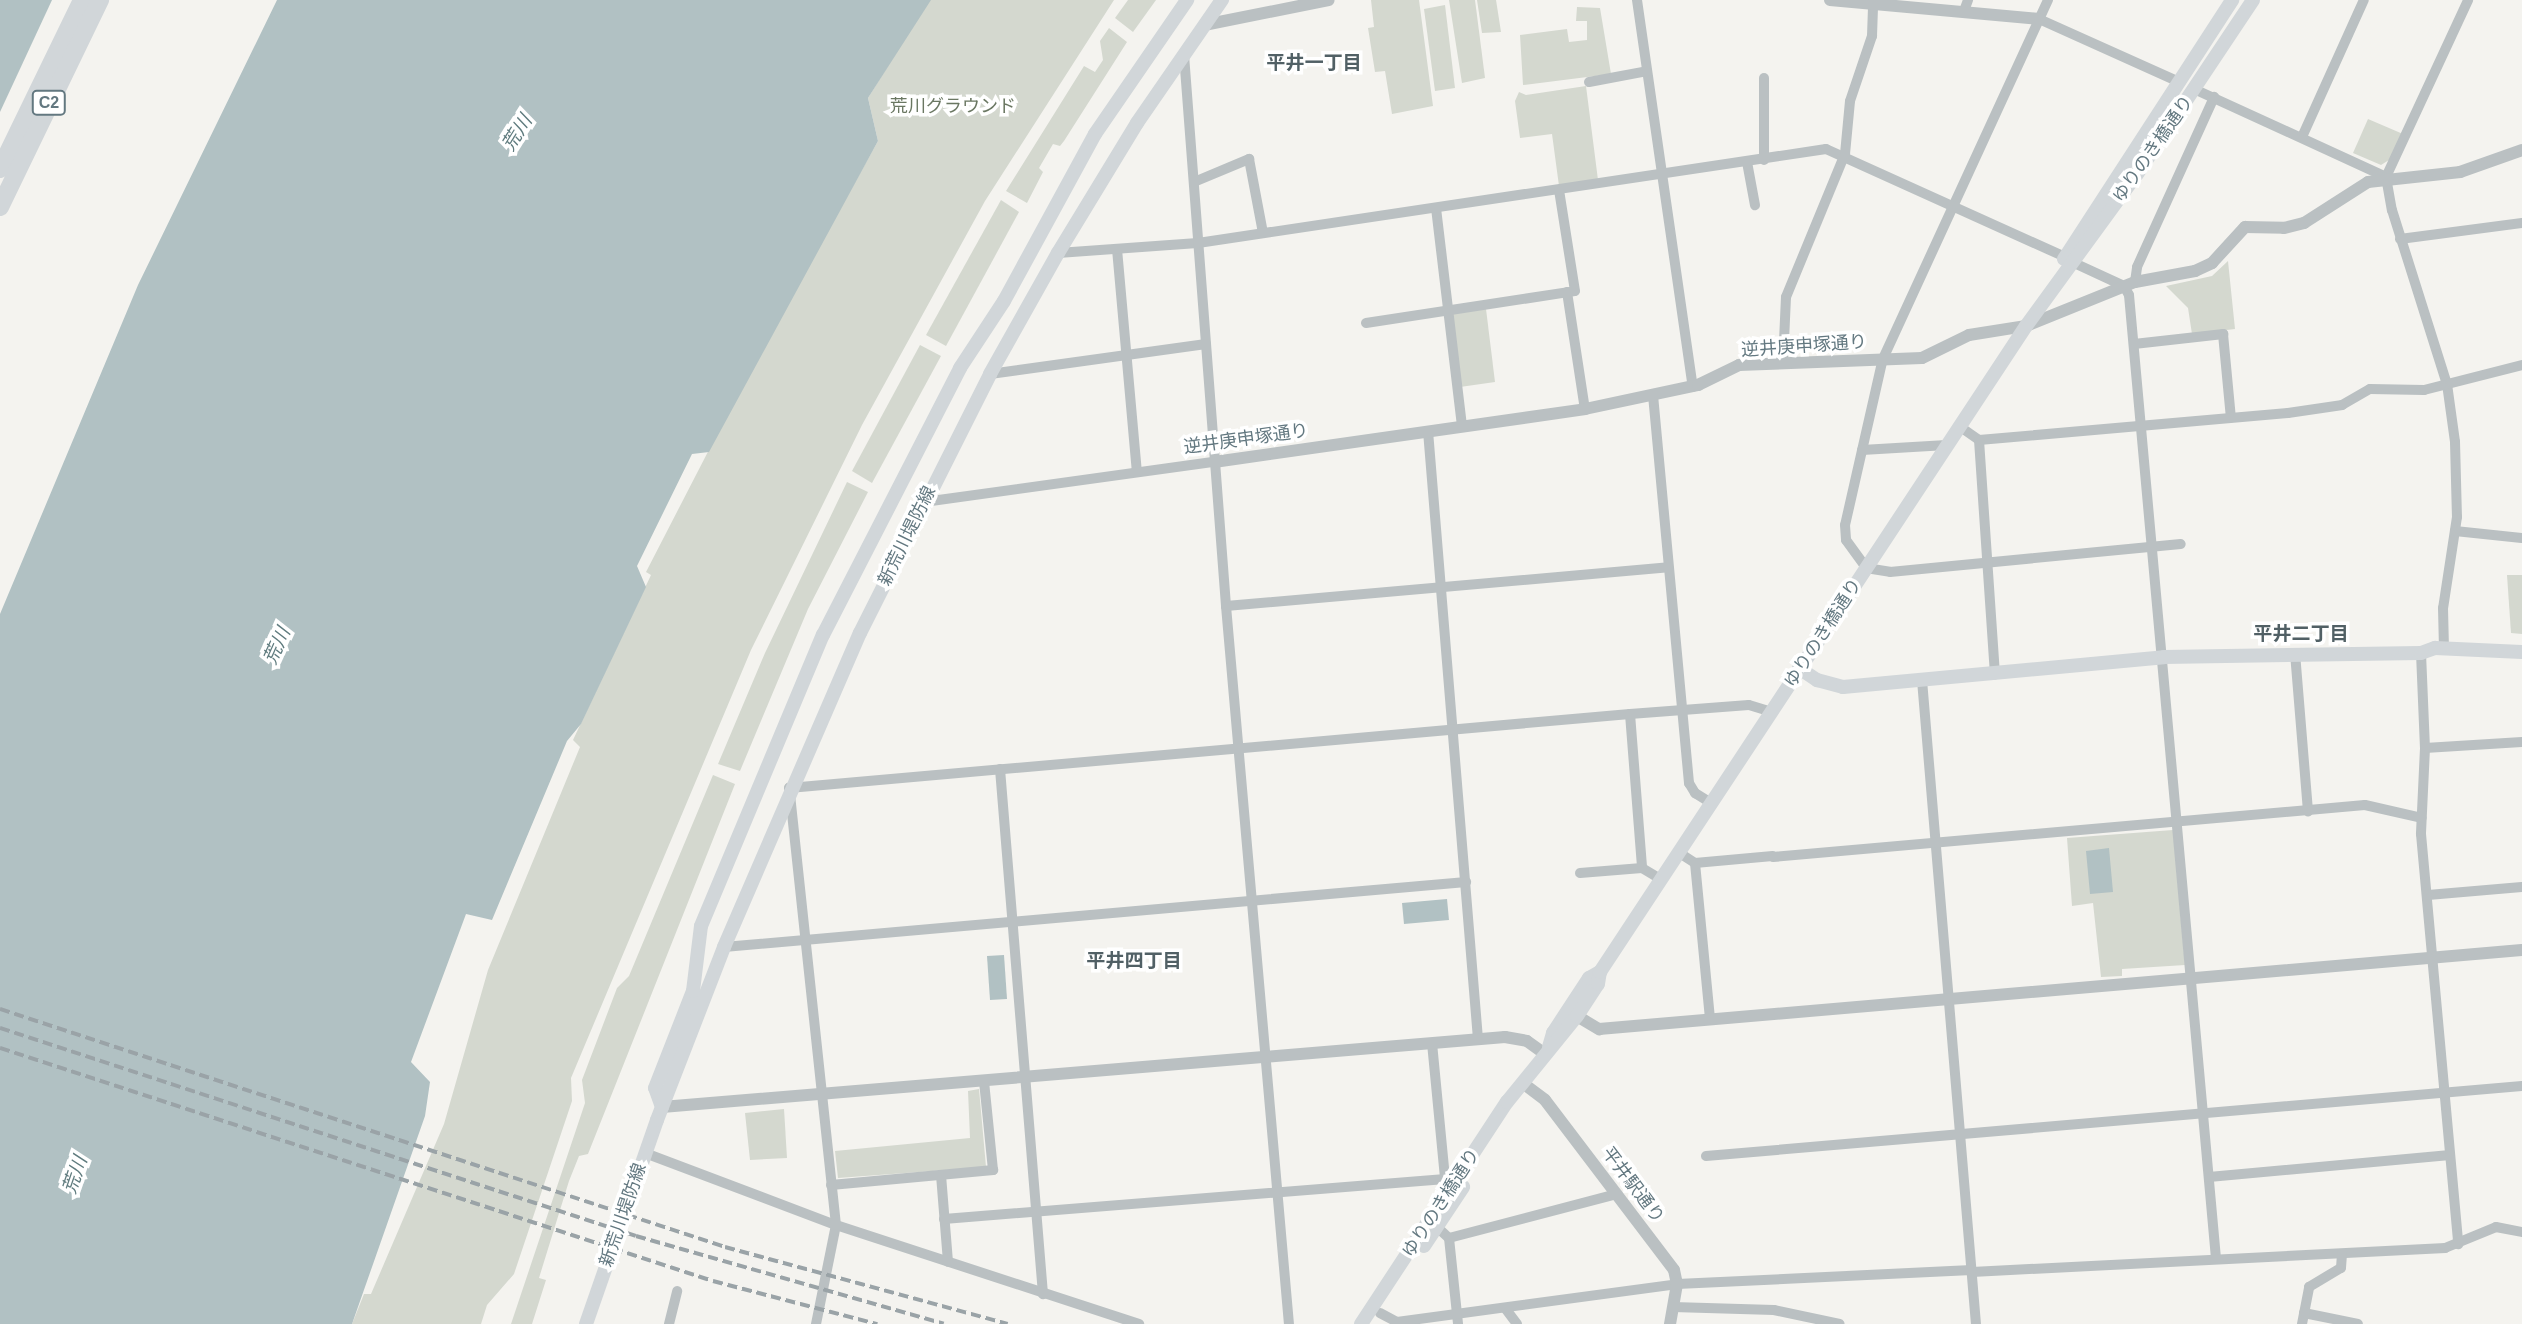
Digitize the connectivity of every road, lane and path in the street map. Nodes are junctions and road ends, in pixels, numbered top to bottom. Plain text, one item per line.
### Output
1 (82, 0) edge
2 (100, 0) edge
3 (1186, 0) edge
4 (1222, 0) edge
5 (1329, 0) edge
6 (1637, 0) edge
7 (1830, 0) edge
8 (2048, 0) edge
9 (2232, 0) edge
10 (2253, 0) edge
11 (2364, 0) edge
12 (2468, 0) edge
13 (1873, 2) junction
14 (1966, 6) edge
15 (2039, 19) junction
16 (1204, 25) junction
17 (1184, 54) junction
18 (1647, 71) junction
19 (1764, 78) dead end
20 (2177, 81) junction
21 (1589, 82) dead end
22 (2194, 89) junction
23 (2214, 97) junction
24 (2302, 136) junction
25 (2522, 150) edge
26 (1843, 157) junction
27 (1764, 160) junction
28 (1748, 162) junction
29 (0, 169) edge
30 (1662, 175) junction
31 (2386, 177) junction
32 (1194, 182) junction
33 (1559, 190) junction
34 (1755, 205) dead end
35 (0, 207) edge
36 (1954, 207) junction
37 (1436, 208) junction
38 (2522, 223) edge
39 (1263, 233) junction
40 (2400, 239) junction
41 (1198, 243) junction
42 (1117, 250) junction
43 (1058, 253) junction
44 (2068, 260) junction
45 (2130, 284) junction
46 (1567, 292) junction
47 (1447, 310) junction
48 (1366, 323) dead end
49 (2025, 326) junction
50 (1206, 344) junction
51 (2134, 344) junction
52 (1127, 355) junction
53 (1884, 358) junction
54 (1783, 363) junction
55 (2522, 365) edge
56 (990, 374) junction
57 (2447, 384) junction
58 (1693, 387) junction
59 (1653, 395) junction
60 (1586, 409) junction
61 (2231, 418) junction
62 (1462, 426) junction
63 (1959, 426) junction
64 (2143, 427) junction
65 (1428, 431) junction
66 (1979, 440) junction
67 (1947, 445) junction
68 (1862, 450) junction
69 (1214, 462) junction
70 (1137, 472) junction
71 (923, 502) junction
72 (2455, 531) junction
73 (2522, 538) edge
74 (2181, 544) dead end
75 (2153, 546) junction
76 (1989, 562) junction
77 (1668, 567) junction
78 (1866, 568) junction
79 (1442, 586) junction
80 (1226, 606) junction
81 (2444, 648) junction
82 (2522, 652) edge
83 (2295, 653) junction
84 (2421, 653) junction
85 (2164, 657) junction
86 (1799, 668) junction
87 (1995, 674) junction
88 (1922, 680) junction
89 (1683, 710) junction
90 (1772, 712) junction
91 (1630, 713) junction
92 (1454, 729) junction
93 (2522, 742) edge
94 (2425, 748) junction
95 (1238, 749) junction
96 (1000, 769) junction
97 (789, 788) junction
98 (1711, 803) junction
99 (2308, 811) junction
100 (2422, 818) junction
101 (2178, 822) junction
102 (1935, 844) junction
103 (1678, 852) junction
104 (1695, 863) junction
105 (1642, 868) junction
106 (1580, 873) dead end
107 (1660, 879) junction
108 (1466, 882) junction
109 (2522, 887) edge
110 (2428, 895) junction
111 (1251, 900) junction
112 (1013, 922) junction
113 (806, 940) junction
114 (724, 947) junction
115 (2522, 950) edge
116 (2433, 957) junction
117 (1600, 972) junction
118 (2192, 978) junction
119 (1950, 999) junction
120 (1577, 1016) junction
121 (1710, 1019) junction
122 (1478, 1039) junction
123 (1432, 1043) junction
124 (1547, 1050) junction
125 (1265, 1057) junction
126 (1026, 1078) junction
127 (984, 1082) junction
128 (1524, 1084) junction
129 (2522, 1086) edge
130 (2445, 1094) junction
131 (821, 1096) junction
132 (662, 1107) junction
133 (2204, 1114) junction
134 (1961, 1135) junction
135 (645, 1153) junction
136 (2450, 1155) junction
137 (1706, 1156) dead end
138 (941, 1175) junction
139 (2209, 1177) junction
140 (1449, 1181) junction
141 (831, 1185) junction
142 (1277, 1193) junction
143 (1618, 1194) junction
144 (1039, 1213) junction
145 (944, 1219) junction
146 (836, 1225) junction
147 (1437, 1227) junction
148 (2522, 1232) edge
149 (1449, 1238) junction
150 (2458, 1244) junction
151 (2342, 1254) junction
152 (2216, 1259) junction
153 (948, 1262) junction
154 (1972, 1271) junction
155 (1677, 1284) junction
156 (677, 1291) dead end
157 (1043, 1294) junction
158 (1673, 1307) junction
159 (1504, 1308) junction
160 (2304, 1313) junction
161 (1376, 1318) edge
162 (1458, 1319) edge
163 (586, 1324) edge
164 (668, 1324) edge
165 (816, 1324) edge
166 (1139, 1324) edge
167 (1289, 1324) edge
168 (1361, 1324) edge
169 (1517, 1324) edge
170 (1670, 1324) edge
171 (1840, 1324) edge
172 (1976, 1324) edge
173 (2302, 1324) edge
174 (2358, 1324) edge

1 - 29 highway, C2
2 - 35 highway, C2
3 - 132 main road, 新荒川堤防線
4 - 16 main road, 新荒川堤防線
5 - 16 street
6 - 18 street
7 - 13 street
8 - 15 street
9 - 20 main road, ゆりのき橋通り
10 - 22 main road, ゆりのき橋通り
11 - 24 street
12 - 31 street
13 - 14 street
13 - 26 street
14 - 15 street
15 - 20 street
15 - 36 street
16 - 17 main road, 新荒川堤防線
17 - 32 street
17 - 43 main road, 新荒川堤防線
18 - 21 street
18 - 30 street
19 - 27 street
20 - 44 main road, ゆりのき橋通り
22 - 23 street
22 - 44 main road, ゆりのき橋通り
23 - 24 street
23 - 45 street
24 - 31 street
25 - 31 street, 逆井庚申塚通り
26 - 27 street
26 - 36 street
26 - 54 street
27 - 28 street
28 - 30 street
28 - 34 street
30 - 33 street
30 - 58 street
31 - 40 street
31 - 45 street, 逆井庚申塚通り
32 - 39 street
32 - 41 street
33 - 37 street
33 - 46 street
36 - 44 street
36 - 53 street
37 - 39 street
37 - 47 street
38 - 40 street
39 - 41 street
40 - 57 street
41 - 42 street
41 - 50 street
42 - 43 street
42 - 52 street
43 - 56 main road, 新荒川堤防線
44 - 45 street
44 - 49 main road, ゆりのき橋通り
45 - 49 street, 逆井庚申塚通り
45 - 51 street
46 - 47 street
46 - 60 street
47 - 48 street
47 - 62 street
49 - 53 street, 逆井庚申塚通り
49 - 63 main road, ゆりのき橋通り
50 - 52 street
50 - 69 street
51 - 61 street
51 - 64 street
52 - 56 street
52 - 70 street
53 - 54 street, 逆井庚申塚通り
53 - 68 street
54 - 58 street, 逆井庚申塚通り
55 - 57 street
56 - 71 main road, 新荒川堤防線
57 - 61 street
57 - 72 street
58 - 59 street, 逆井庚申塚通り
59 - 60 street, 逆井庚申塚通り
59 - 77 street
60 - 62 street, 逆井庚申塚通り
61 - 64 street
62 - 65 street, 逆井庚申塚通り
63 - 66 street
63 - 67 main road, ゆりのき橋通り
64 - 66 street
64 - 75 street
65 - 69 street, 逆井庚申塚通り
65 - 79 street
66 - 76 street
67 - 68 street
67 - 78 main road, ゆりのき橋通り
68 - 78 street
69 - 70 street, 逆井庚申塚通り
69 - 80 street
70 - 71 street, 逆井庚申塚通り
71 - 97 main road, 新荒川堤防線
72 - 73 street
72 - 81 street
74 - 75 street
75 - 76 street
75 - 85 street
76 - 78 street
76 - 87 street
77 - 79 street
77 - 89 street
78 - 86 main road, ゆりのき橋通り
79 - 80 street
79 - 92 street
80 - 95 street
81 - 82 main road
81 - 84 main road
83 - 84 main road
83 - 85 main road
83 - 99 street
84 - 94 street
85 - 87 main road
85 - 101 street
86 - 88 main road
86 - 90 main road, ゆりのき橋通り
87 - 88 main road
88 - 102 street
89 - 90 street
89 - 91 street
89 - 98 street
90 - 98 main road, ゆりのき橋通り
91 - 92 street
91 - 105 street
92 - 95 street
92 - 108 street
93 - 94 street
94 - 100 street
95 - 96 street
95 - 111 street
96 - 97 street
96 - 112 street
97 - 113 street
97 - 114 main road, 新荒川堤防線
98 - 103 main road, ゆりのき橋通り
99 - 100 street
99 - 101 street
100 - 110 street
101 - 102 street
101 - 118 street
102 - 104 street
102 - 119 street
103 - 104 street
103 - 107 main road, ゆりのき橋通り
104 - 121 street
105 - 106 street
105 - 107 street
107 - 117 main road, ゆりのき橋通り
108 - 111 street
108 - 122 street
109 - 110 street
110 - 116 street
111 - 112 street
111 - 125 street
112 - 113 street
112 - 126 street
113 - 114 street
113 - 131 street
114 - 132 main road, 新荒川堤防線
115 - 116 street
116 - 118 street
116 - 130 street
117 - 120 main road
117 - 124 main road
118 - 119 street
118 - 133 street
119 - 121 street
119 - 134 street
120 - 121 street
120 - 124 main road
122 - 123 street
122 - 124 street
123 - 125 street
123 - 140 street
124 - 128 main road, ゆりのき橋通り
125 - 126 street
125 - 142 street
126 - 127 street
126 - 144 street
127 - 131 street
127 - 138 street
128 - 140 main road, ゆりのき橋通り
128 - 143 street, 平井駅通り
128 - 147 main road, ゆりのき橋通り
129 - 130 street
130 - 133 street
130 - 136 street
131 - 132 street
131 - 141 street
132 - 135 main road, 新荒川堤防線
133 - 134 street
133 - 139 street
134 - 137 street
134 - 154 street
135 - 146 street
135 - 163 main road, 新荒川堤防線
136 - 139 street
136 - 150 street
138 - 141 street
138 - 145 street
139 - 152 street
140 - 142 street
140 - 168 main road, ゆりのき橋通り
141 - 146 street
142 - 144 street
142 - 167 street
143 - 149 street
143 - 155 street, 平井駅通り
144 - 145 street
144 - 157 street
145 - 153 street
146 - 153 street
146 - 165 street
147 - 149 street
147 - 161 main road, ゆりのき橋通り
148 - 150 street
149 - 162 street
150 - 151 street
151 - 152 street
151 - 160 street
152 - 154 street
153 - 157 street
154 - 155 street
154 - 172 street
155 - 158 street
155 - 159 street
156 - 164 street
157 - 166 street
158 - 170 street
158 - 171 street
159 - 162 street
159 - 169 street
160 - 173 street
160 - 174 street
161 - 162 street

